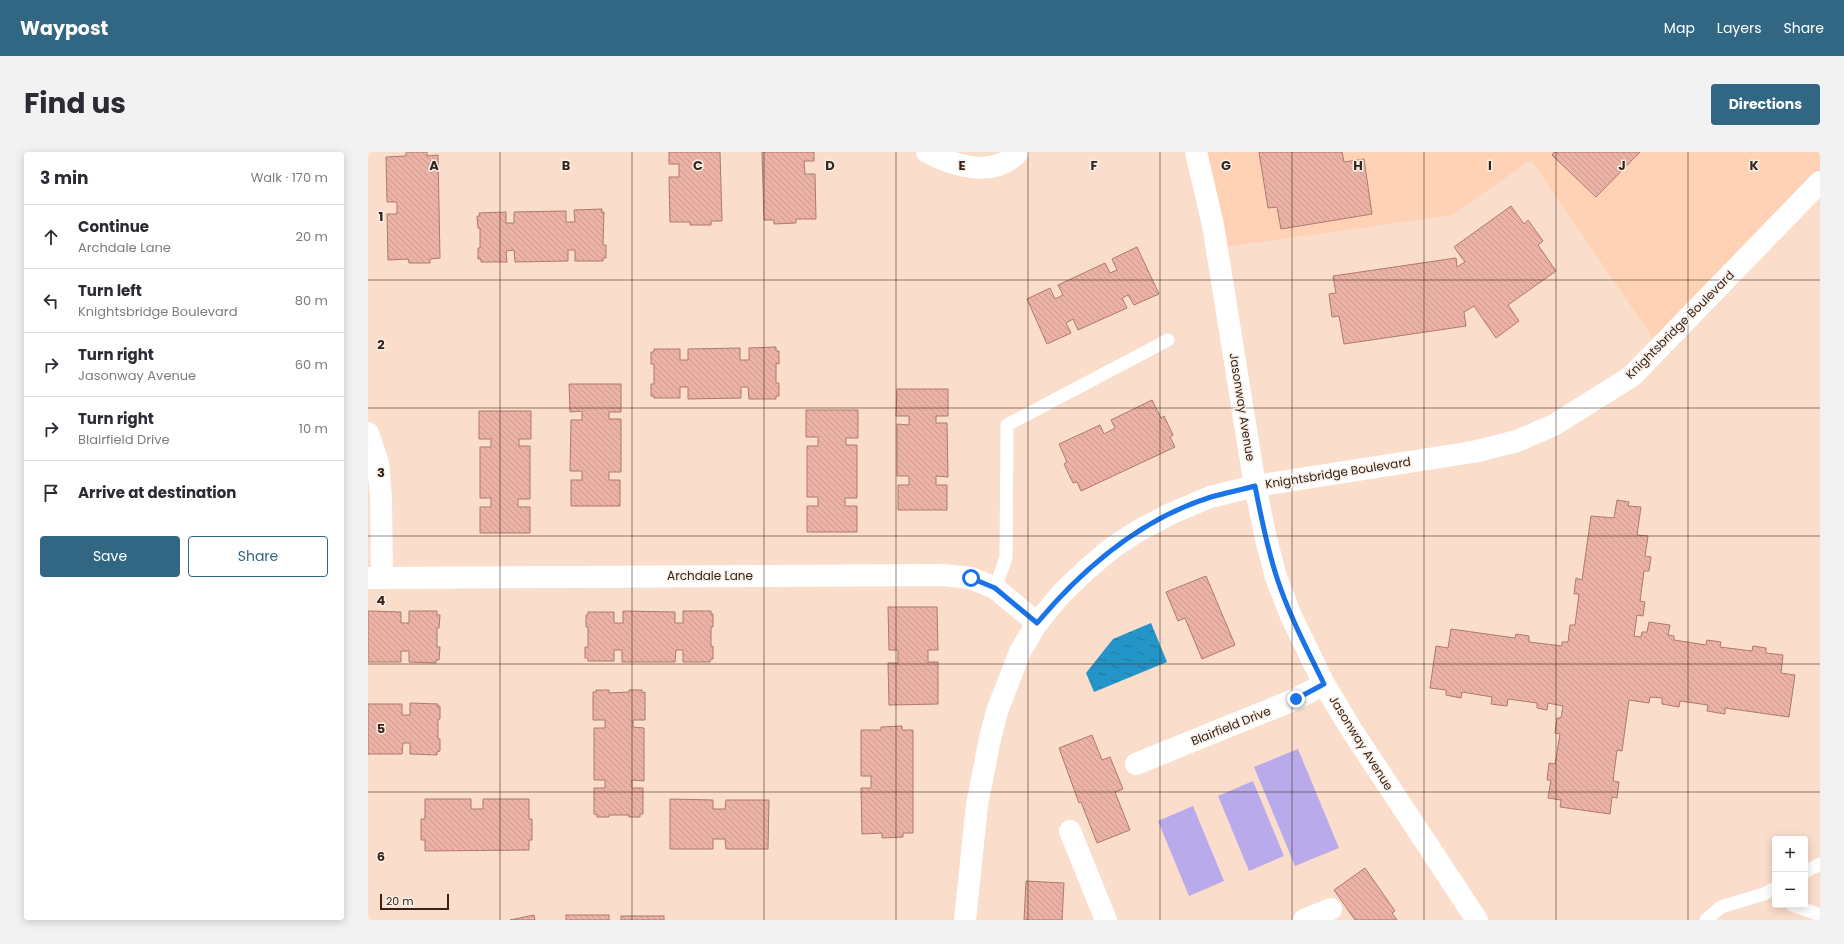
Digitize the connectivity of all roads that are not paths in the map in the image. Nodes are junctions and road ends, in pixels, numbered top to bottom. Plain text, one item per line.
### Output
1 (927, 152) edge
2 (1018, 152) edge
3 (1196, 152) edge
4 (1820, 182) edge
5 (1168, 340) dead end
6 (368, 433) edge
7 (1255, 486) junction
8 (375, 578) edge
9 (995, 588) junction
10 (1037, 623) junction
11 (1324, 684) junction
12 (1136, 764) dead end
13 (1070, 831) dead end
14 (1820, 864) edge
15 (1808, 870) edge
16 (1771, 894) edge
17 (1800, 908) edge
18 (1331, 909) dead end
19 (1820, 915) edge
20 (965, 920) edge
21 (1106, 920) edge
22 (1304, 920) edge
23 (1477, 920) edge
24 (1706, 920) edge

1 - 2 street
3 - 7 street, Jasonway Avenue
4 - 7 street, Knightsbridge Boulevard
5 - 9 lane
6 - 8 street
7 - 10 street, Knightsbridge Boulevard
7 - 11 street, Jasonway Avenue
8 - 9 street, Archdale Lane
9 - 10 street, Archdale Lane
10 - 20 street, Knightsbridge Boulevard
11 - 12 street, Blairfield Drive
11 - 23 street, Jasonway Avenue
13 - 21 street
14 - 15 lane
16 - 24 lane
17 - 19 lane
18 - 22 street

